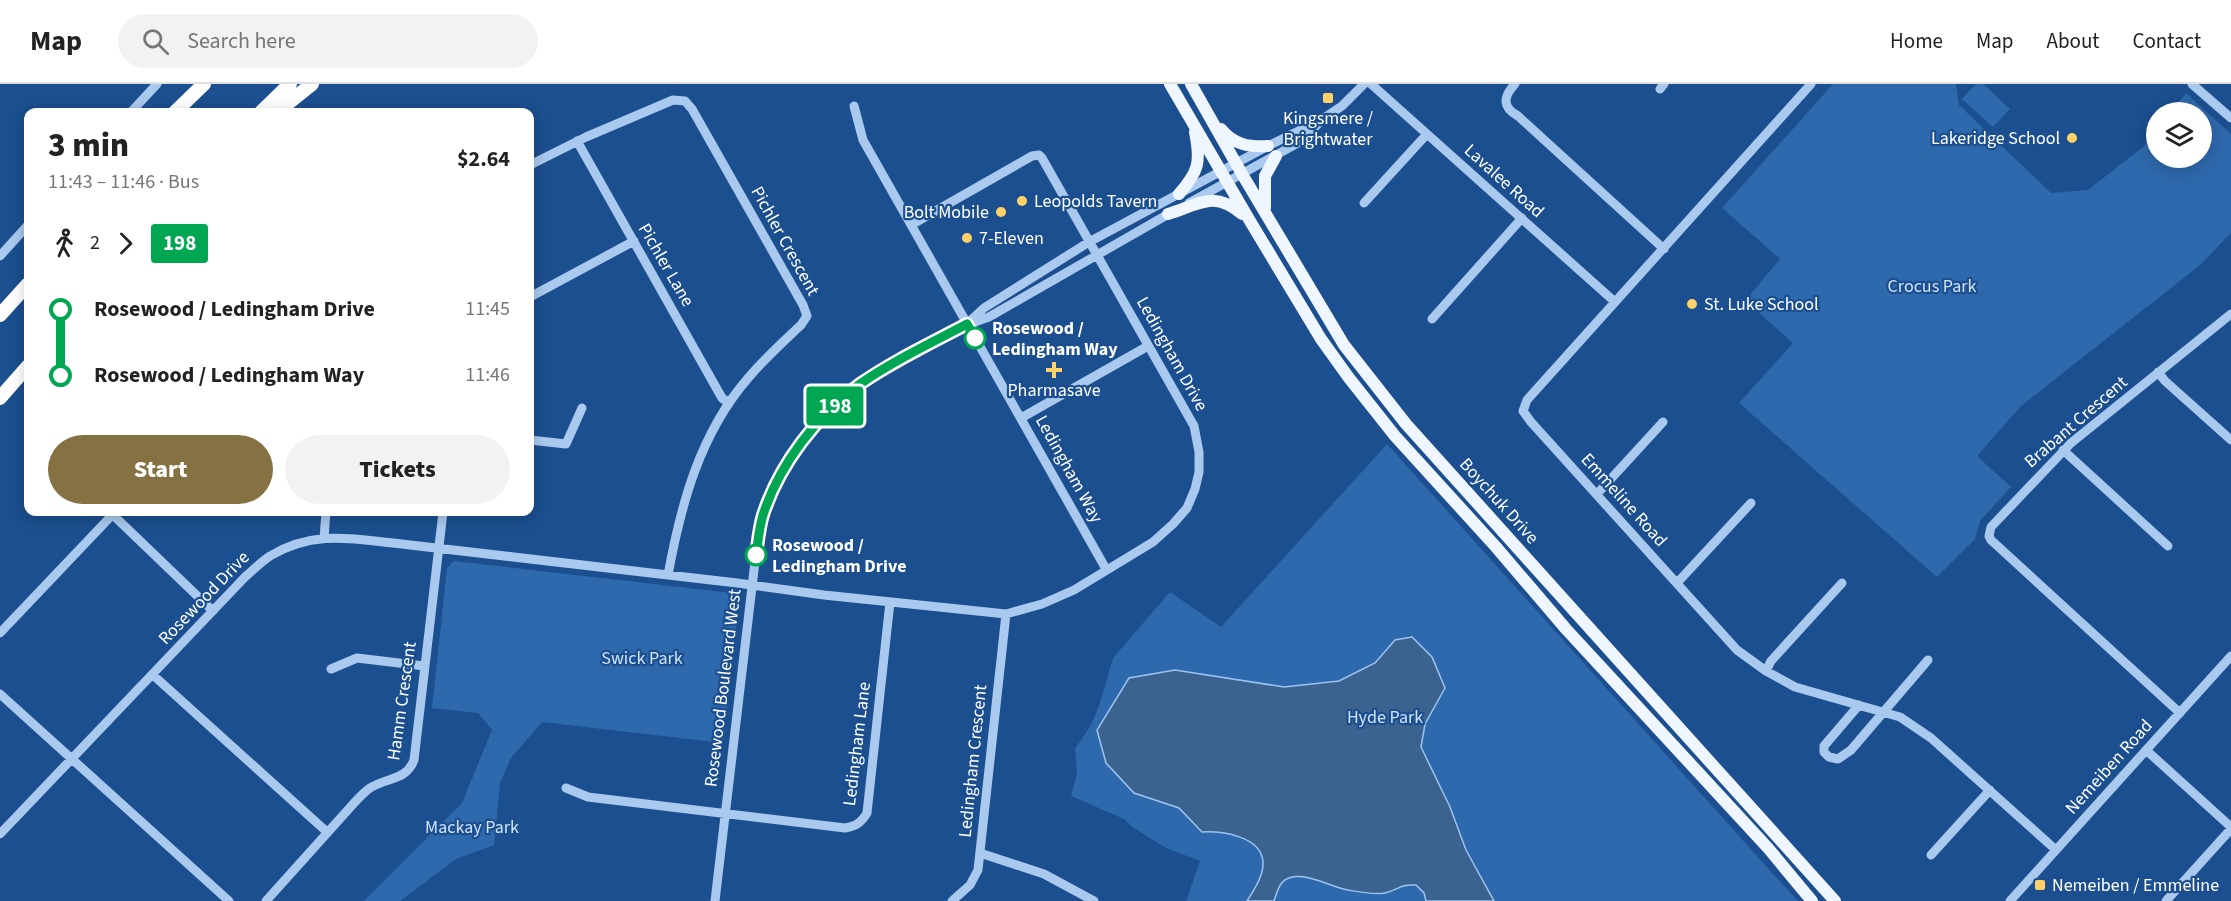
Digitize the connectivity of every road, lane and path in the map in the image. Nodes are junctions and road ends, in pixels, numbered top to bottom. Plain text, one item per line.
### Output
1 (157, 84) edge
2 (204, 84) edge
3 (215, 84) edge
4 (290, 84) edge
5 (312, 84) edge
6 (1170, 84) edge
7 (1191, 84) edge
8 (1365, 84) edge
9 (1371, 84) edge
10 (1515, 84) edge
11 (1811, 84) edge
12 (2192, 84) edge
13 (854, 106) dead end
14 (135, 108) edge
15 (179, 108) edge
16 (191, 108) edge
17 (265, 108) edge
18 (282, 108) edge
19 (1207, 111) junction
20 (2231, 118) edge
21 (1193, 122) junction
22 (1427, 134) junction
23 (577, 141) junction
24 (1272, 151) junction
25 (534, 163) edge
26 (1239, 169) junction
27 (1223, 177) junction
28 (1179, 194) junction
29 (1364, 203) dead end
30 (1265, 213) junction
31 (1168, 214) junction
32 (1522, 218) junction
33 (1250, 221) junction
34 (911, 225) junction
35 (24, 229) edge
36 (634, 241) junction
37 (1089, 242) junction
38 (1664, 249) junction
39 (1097, 255) junction
40 (0, 256) edge
41 (24, 288) edge
42 (534, 295) edge
43 (1615, 303) junction
44 (2231, 314) edge
45 (0, 315) edge
46 (1432, 319) dead end
47 (967, 324) junction
48 (1149, 346) junction
49 (24, 371) edge
50 (2158, 372) junction
51 (0, 398) edge
52 (729, 403) junction
53 (582, 408) dead end
54 (1021, 418) junction
55 (1663, 422) dead end
56 (534, 440) edge
57 (2231, 440) edge
58 (2063, 450) junction
59 (1597, 494) junction
60 (1751, 503) dead end
61 (111, 516) edge
62 (117, 516) edge
63 (326, 516) edge
64 (443, 516) edge
65 (324, 538) junction
66 (2168, 546) dead end
67 (439, 548) junction
68 (1106, 569) junction
69 (668, 575) junction
70 (1677, 583) junction
71 (1842, 583) dead end
72 (751, 585) junction
73 (890, 602) junction
74 (213, 611) junction
75 (1006, 614) junction
76 (0, 633) edge
77 (2231, 656) edge
78 (1928, 660) dead end
79 (424, 666) junction
80 (331, 669) dead end
81 (1766, 671) junction
82 (153, 675) junction
83 (0, 694) edge
84 (1859, 705) junction
85 (1885, 712) junction
86 (2180, 713) junction
87 (2146, 750) junction
88 (72, 759) junction
89 (566, 789) dead end
90 (1990, 790) junction
91 (724, 813) junction
92 (2231, 828) edge
93 (327, 832) junction
94 (0, 834) edge
95 (2056, 850) junction
96 (980, 854) junction
97 (1931, 855) dead end
98 (229, 901) edge
99 (266, 901) edge
100 (715, 901) edge
101 (952, 901) edge
102 (1094, 901) edge
103 (1812, 901) edge
104 (1835, 901) edge
105 (2010, 901) edge
106 (2166, 901) edge

1 - 14 street
2 - 15 highway
3 - 16 highway
4 - 17 highway
5 - 18 highway
6 - 21 main road, Boychuk Drive
7 - 19 main road, Boychuk Drive
8 - 24 street, Rosewood Boulevard West
9 - 22 street, Lavalee Road
10 - 38 street
11 - 38 street, Emmeline Road
12 - 20 street
13 - 34 street, Ledingham Way
19 - 24 main road
19 - 26 main road, Boychuk Drive
21 - 27 main road, Boychuk Drive
21 - 28 main road
22 - 29 street
22 - 32 street, Lavalee Road
23 - 25 street, Pichler Crescent
23 - 36 street, Pichler Lane
23 - 52 street, Pichler Crescent
24 - 26 street, Rosewood Boulevard West
24 - 30 main road
26 - 27 street, Rosewood Boulevard West
26 - 30 main road, Boychuk Drive
27 - 28 street, Rosewood Boulevard West
27 - 31 street, Rosewood Boulevard West
27 - 33 main road, Boychuk Drive
28 - 37 street, Rosewood Boulevard West
30 - 104 main road, Boychuk Drive
31 - 33 main road
31 - 39 street, Rosewood Boulevard West
32 - 43 street, Lavalee Road
32 - 46 street
33 - 103 main road, Boychuk Drive
34 - 37 street, Ledingham Drive
34 - 47 street, Ledingham Way
35 - 40 street
36 - 42 street
36 - 52 street, Pichler Lane
37 - 39 street, Ledingham Drive
37 - 47 street, Rosewood Boulevard West
38 - 43 street, Emmeline Road
39 - 47 street, Rosewood Boulevard West
39 - 48 street, Ledingham Drive
41 - 45 highway
43 - 59 street, Emmeline Road
44 - 50 street, Brabant Crescent
47 - 54 street, Ledingham Way
47 - 72 street, Rosewood Boulevard West
48 - 54 street
48 - 68 street, Ledingham Drive
49 - 51 highway
50 - 57 street
50 - 58 street, Brabant Crescent
52 - 69 street, Pichler Crescent
53 - 56 street
54 - 68 street, Ledingham Way
55 - 59 street
58 - 66 street
58 - 86 street, Brabant Crescent
59 - 70 street, Emmeline Road
60 - 70 street
61 - 76 street
62 - 74 street
63 - 65 street
64 - 67 street
65 - 67 street, Rosewood Drive
65 - 74 street, Rosewood Drive
67 - 69 street, Rosewood Drive
67 - 79 street, Hamm Crescent
68 - 75 street, Ledingham Drive
69 - 72 street, Rosewood Drive
70 - 81 street, Emmeline Road
71 - 81 street
72 - 73 street, Ledingham Drive
72 - 91 street, Rosewood Boulevard West
73 - 75 street, Ledingham Drive
73 - 91 street, Ledingham Lane
74 - 82 street, Rosewood Drive
75 - 96 street, Ledingham Crescent
77 - 86 street, Nemeiben Road
78 - 85 street
79 - 80 street
79 - 93 street, Hamm Crescent
81 - 84 street, Emmeline Road
82 - 88 street, Rosewood Drive
82 - 93 street
83 - 88 street
84 - 85 street, Emmeline Road
84 - 85 street
85 - 90 street, Emmeline Road
86 - 87 street, Nemeiben Road
87 - 92 street
87 - 95 street, Nemeiben Road
88 - 94 street, Rosewood Drive
88 - 98 street
89 - 91 street
90 - 95 street, Emmeline Road
90 - 97 street
91 - 100 street, Rosewood Boulevard West
92 - 106 street
93 - 99 street, Hamm Crescent
95 - 105 street, Nemeiben Road
96 - 101 street, Ledingham Crescent
96 - 102 street

